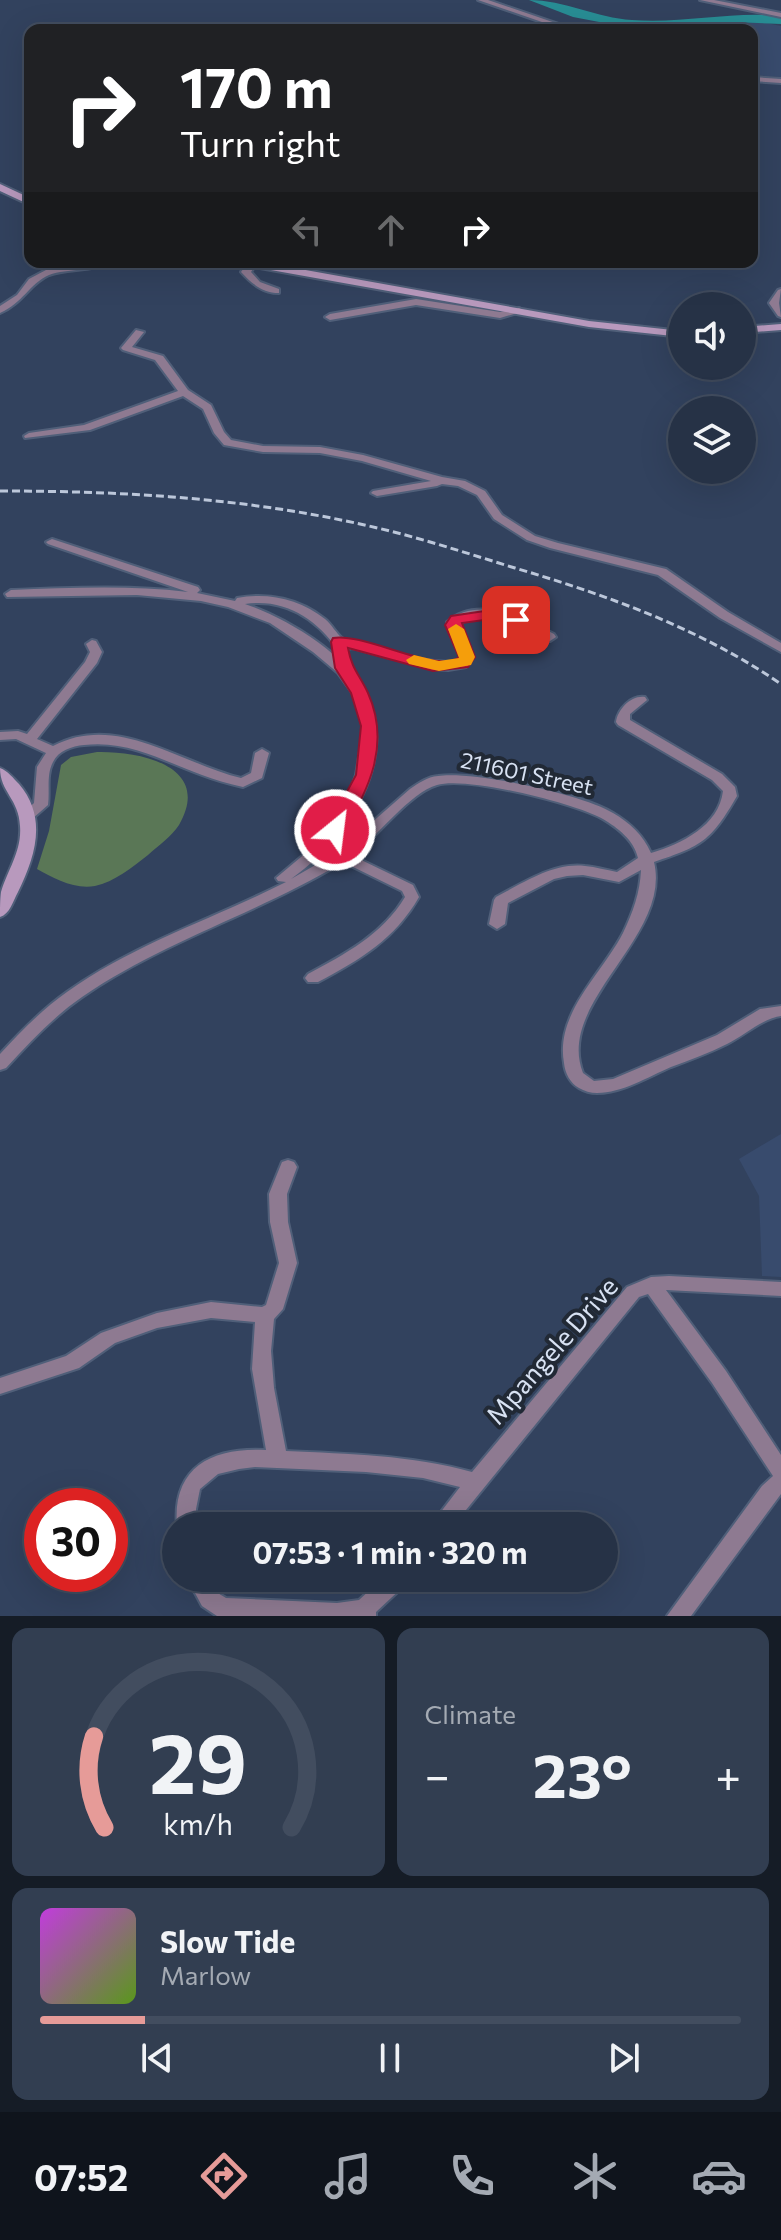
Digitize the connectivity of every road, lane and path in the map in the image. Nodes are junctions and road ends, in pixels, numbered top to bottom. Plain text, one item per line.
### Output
1 (481, 0) edge
2 (703, 0) edge
3 (506, 3) edge
4 (781, 15) edge
5 (555, 24) edge
6 (758, 79) edge
7 (781, 81) edge
8 (0, 187) edge
9 (24, 199) edge
10 (72, 268) edge
11 (246, 268) edge
12 (275, 268) edge
13 (276, 291) dead end
14 (781, 292) edge
15 (0, 310) edge
16 (519, 311) junction
17 (781, 314) edge
18 (330, 317) dead end
19 (781, 327) edge
20 (756, 329) edge
21 (139, 332) dead end
22 (668, 333) edge
23 (184, 392) junction
24 (29, 436) dead end
25 (461, 483) junction
26 (377, 493) dead end
27 (52, 542) dead end
28 (11, 594) dead end
29 (241, 601) junction
30 (293, 633) junction
31 (550, 637) dead end
32 (339, 642) junction
33 (92, 644) dead end
34 (781, 648) edge
35 (343, 668) junction
36 (640, 700) dead end
37 (0, 736) edge
38 (30, 739) junction
39 (53, 751) junction
40 (262, 753) dead end
41 (0, 773) edge
42 (27, 816) junction
43 (342, 856) junction
44 (649, 858) junction
45 (266, 895) junction
46 (0, 911) edge
47 (497, 924) dead end
48 (313, 978) dead end
49 (781, 1011) edge
50 (0, 1064) edge
51 (288, 1167) dead end
52 (651, 1284) junction
53 (781, 1289) edge
54 (265, 1315) junction
55 (0, 1386) edge
56 (278, 1460) junction
57 (781, 1472) edge
58 (781, 1481) edge
59 (475, 1482) junction
60 (186, 1512) edge
61 (451, 1512) edge
62 (205, 1592) edge
63 (384, 1592) edge
64 (365, 1612) edge
65 (678, 1616) edge

1 - 3 street
2 - 4 street
3 - 5 street
6 - 7 street
8 - 9 street
10 - 15 street
11 - 13 street
12 - 16 street
14 - 17 street
16 - 18 street
16 - 22 street
19 - 20 street
21 - 23 street
23 - 24 street
23 - 25 street
25 - 26 street
25 - 34 street
27 - 29 street
28 - 30 street
29 - 30 street
29 - 32 street
30 - 35 street
31 - 32 street
32 - 35 street
33 - 38 street
35 - 45 street
36 - 44 street
37 - 38 street
38 - 39 street
39 - 40 street
39 - 42 street
41 - 42 street
42 - 46 street
43 - 44 street, 211601 Street
43 - 45 street, 211601 Street
43 - 48 street
44 - 47 street
44 - 49 street
45 - 50 street, 211601 Street
51 - 54 street
52 - 53 street, Mpangele Drive
52 - 57 street
52 - 59 street, Mpangele Drive
54 - 55 street
54 - 56 street
56 - 59 street
56 - 60 street
58 - 65 street
59 - 61 street, Mpangele Drive
62 - 64 street
63 - 64 street

